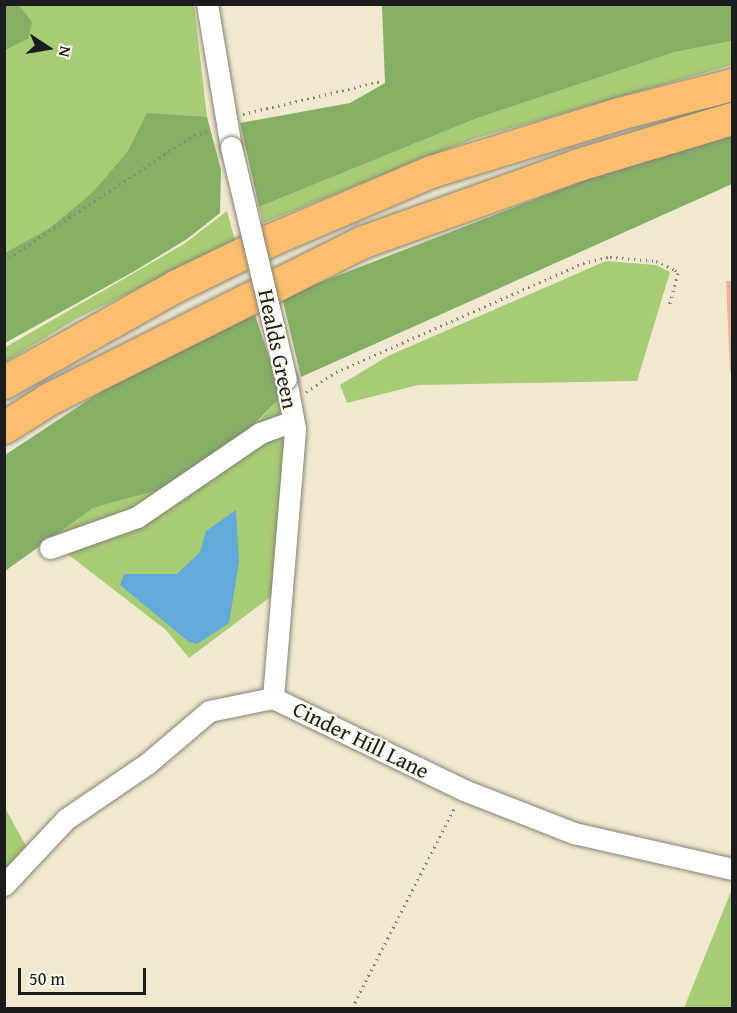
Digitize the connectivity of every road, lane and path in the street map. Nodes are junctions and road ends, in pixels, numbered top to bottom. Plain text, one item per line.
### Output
1 (207, 4) edge
2 (381, 81) dead end
3 (732, 85) edge
4 (732, 118) edge
5 (221, 124) junction
6 (4, 261) edge
7 (669, 306) dead end
8 (4, 383) edge
9 (292, 412) junction
10 (4, 428) edge
11 (50, 548) dead end
12 (273, 698) junction
13 (464, 790) junction
14 (731, 870) edge
15 (4, 885) edge
16 (352, 1008) edge

1 - 5 street, Healds Green
2 - 5 path
3 - 8 highway
4 - 10 highway
5 - 6 path
5 - 9 street, Healds Green, bridge
7 - 9 path
9 - 11 street
9 - 12 street, Healds Green
12 - 13 street, Cinder Hill Lane
12 - 15 street, Cinder Hill Lane
13 - 14 street, Cinder Hill Lane
13 - 16 path

